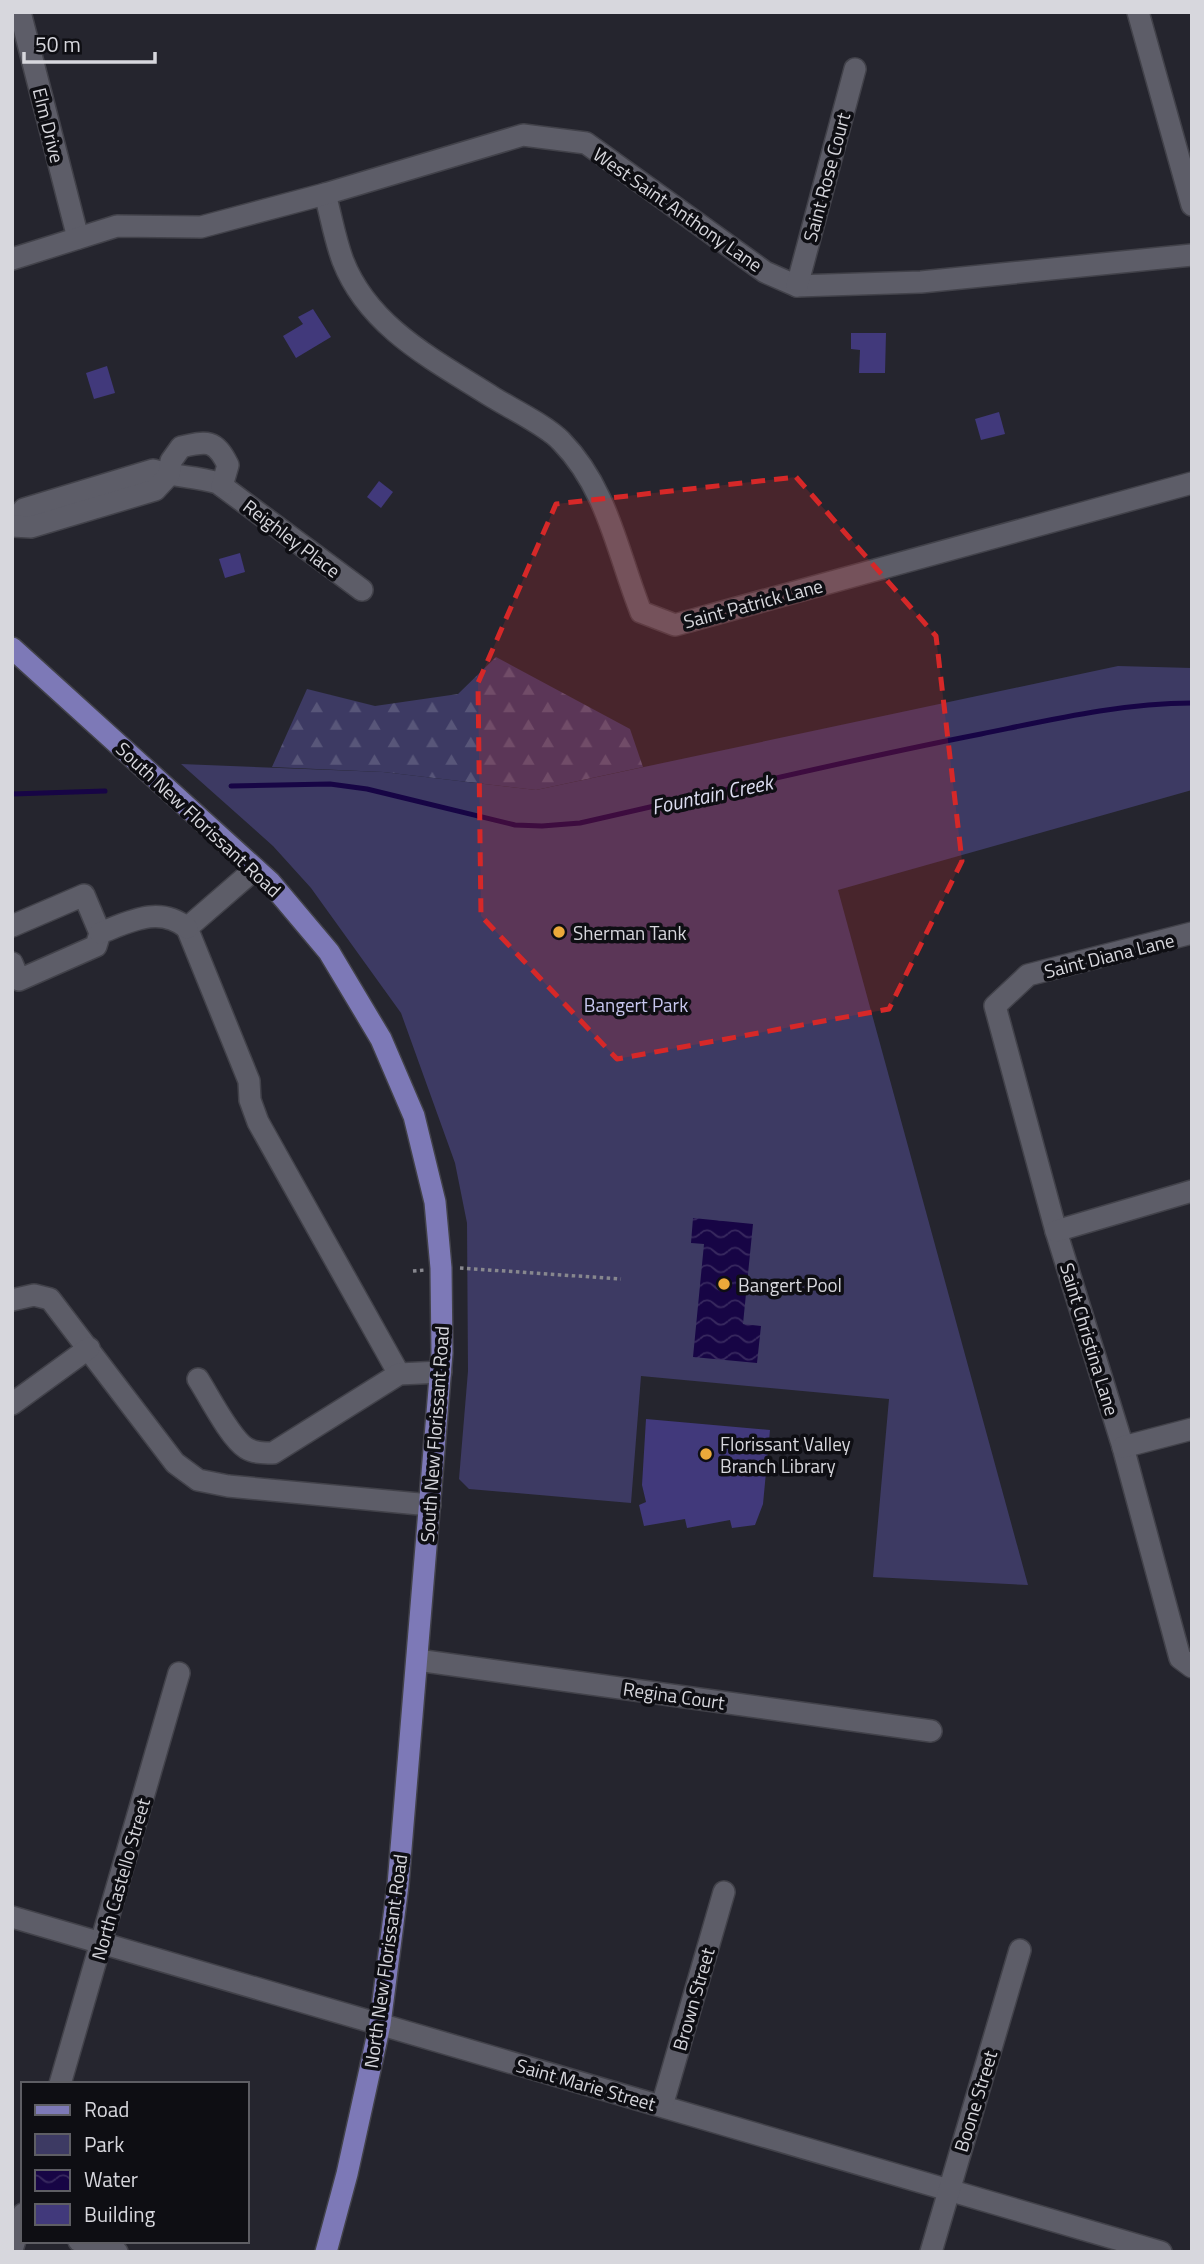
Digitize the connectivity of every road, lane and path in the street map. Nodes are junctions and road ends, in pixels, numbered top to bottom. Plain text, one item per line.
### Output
1 (20, 12) edge
2 (1138, 12) edge
3 (855, 69) dead end
4 (325, 194) junction
5 (1192, 205) edge
6 (78, 238) junction
7 (1192, 255) edge
8 (12, 259) edge
9 (797, 286) junction
10 (169, 475) junction
11 (1192, 483) edge
12 (222, 486) junction
13 (12, 525) edge
14 (362, 590) dead end
15 (12, 648) edge
16 (255, 869) junction
17 (12, 926) edge
18 (187, 928) junction
19 (100, 933) junction
20 (1192, 933) edge
21 (12, 963) edge
22 (995, 1006) joint
23 (1192, 1191) edge
24 (1056, 1231) junction
25 (441, 1268) junction
26 (413, 1271) dead end
27 (621, 1279) dead end
28 (12, 1300) edge
29 (89, 1348) junction
30 (441, 1372) junction
31 (399, 1374) junction
32 (198, 1379) dead end
33 (12, 1404) edge
34 (1192, 1429) edge
35 (1123, 1447) junction
36 (430, 1505) junction
37 (416, 1660) junction
38 (1192, 1667) edge
39 (178, 1673) dead end
40 (931, 1731) dead end
41 (409, 1749) joint
42 (724, 1892) dead end
43 (12, 1917) edge
44 (101, 1942) junction
45 (1020, 1950) dead end
46 (380, 2024) junction
47 (61, 2082) edge
48 (662, 2106) junction
49 (949, 2190) junction
50 (19, 2222) edge
51 (86, 2243) edge
52 (12, 2250) edge
53 (117, 2252) edge
54 (326, 2252) edge
55 (931, 2252) edge
56 (1161, 2252) edge

1 - 6 street, Elm Drive
2 - 5 street
3 - 9 street, Saint Rose Court
4 - 6 street, West Saint Anthony Lane
4 - 9 street, West Saint Anthony Lane
4 - 11 street, Saint Patrick Lane
6 - 8 street, West Saint Anthony Lane
7 - 9 street, West Saint Anthony Lane
10 - 12 street, Reighley Place
10 - 12 street
10 - 13 street, Reighley Place
12 - 14 street, Reighley Place
15 - 16 main road, South New Florissant Road
16 - 18 street
16 - 25 main road, South New Florissant Road
17 - 19 street
18 - 19 street
18 - 31 street
19 - 21 street
20 - 22 street, Saint Diana Lane
22 - 24 street, Saint Christina Lane
23 - 24 street
24 - 35 street, Saint Christina Lane
25 - 26 path
25 - 27 path
25 - 30 main road, South New Florissant Road
28 - 29 street
29 - 33 street
29 - 36 street
30 - 31 street
30 - 36 main road, South New Florissant Road
31 - 32 street
34 - 35 street
35 - 38 street, Saint Christina Lane
36 - 37 main road, South New Florissant Road
37 - 40 street, Regina Court
37 - 41 main road, South New Florissant Road
39 - 44 street, North Castello Street
41 - 46 main road, North New Florissant Road
42 - 48 street, Brown Street
43 - 44 street, Saint Marie Street
44 - 46 street, Saint Marie Street
44 - 47 street, North Castello Street
45 - 49 street, Boone Street
46 - 48 street, Saint Marie Street
46 - 54 main road, North New Florissant Road
48 - 49 street, Saint Marie Street
49 - 55 street, Boone Street
49 - 56 street, Saint Marie Street
50 - 52 street
51 - 53 street

